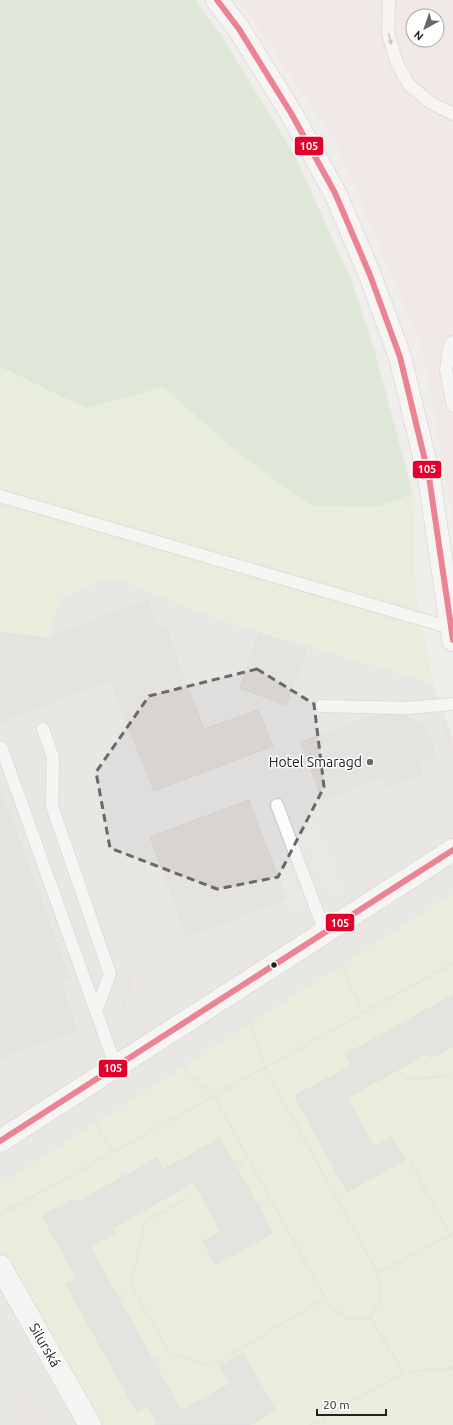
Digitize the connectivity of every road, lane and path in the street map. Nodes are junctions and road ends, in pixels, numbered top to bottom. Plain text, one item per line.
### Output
1 (95, 0) edge
2 (217, 0) edge
3 (389, 0) edge
4 (453, 114) edge
5 (209, 223) junction
6 (0, 237) edge
7 (170, 276) junction
8 (285, 279) junction
9 (453, 342) edge
10 (400, 357) junction
11 (453, 406) edge
12 (0, 496) edge
13 (452, 634) edge
14 (453, 704) edge
15 (321, 706) dead end
16 (439, 706) junction
17 (43, 729) dead end
18 (0, 747) edge
19 (453, 753) edge
20 (278, 805) dead end
21 (453, 850) edge
22 (325, 932) junction
23 (453, 963) edge
24 (128, 970) dead end
25 (238, 988) junction
26 (96, 1011) junction
27 (363, 1013) junction
28 (134, 1033) dead end
29 (156, 1041) junction
30 (116, 1067) junction
31 (265, 1068) junction
32 (453, 1076) edge
33 (406, 1079) dead end
34 (78, 1091) junction
35 (214, 1096) junction
36 (0, 1141) edge
37 (113, 1152) junction
38 (411, 1163) dead end
39 (191, 1196) dead end
40 (0, 1215) edge
41 (453, 1233) edge
42 (450, 1235) junction
43 (0, 1266) edge
44 (378, 1273) junction
45 (325, 1298) junction
46 (370, 1318) junction
47 (0, 1351) edge
48 (453, 1368) edge
49 (404, 1372) junction
50 (30, 1405) junction
51 (5, 1417) dead end
52 (323, 1418) junction
53 (39, 1425) edge
54 (90, 1425) edge
55 (310, 1425) edge
56 (327, 1425) edge

1 - 5 path
2 - 10 street
3 -> 4 lane
5 - 7 path
5 - 8 path
6 - 7 path
7 - 8 path
8 - 10 path
9 - 11 lane
10 - 13 street
12 - 13 lane
14 - 16 lane
15 - 16 lane
16 - 19 path
17 - 26 lane
18 - 26 lane
20 - 22 lane
21 - 22 street
22 - 25 street
22 - 27 path
23 - 27 path
24 - 28 path
25 - 29 street
25 - 31 path
26 - 30 lane
27 - 31 path
29 - 30 street
29 - 35 path
30 - 34 street
31 - 35 path
31 - 44 path
32 - 33 path
34 - 36 street
34 - 37 path
35 - 37 path
35 - 45 path
37 - 40 path
38 - 42 path
39 - 45 path
41 - 42 path
42 - 44 path
43 - 54 street, Silurská
44 - 46 path
45 - 46 path
46 - 49 path
47 - 50 path
48 - 49 path
49 - 52 path
50 - 51 path
50 - 53 path
52 - 55 path
52 - 56 path

